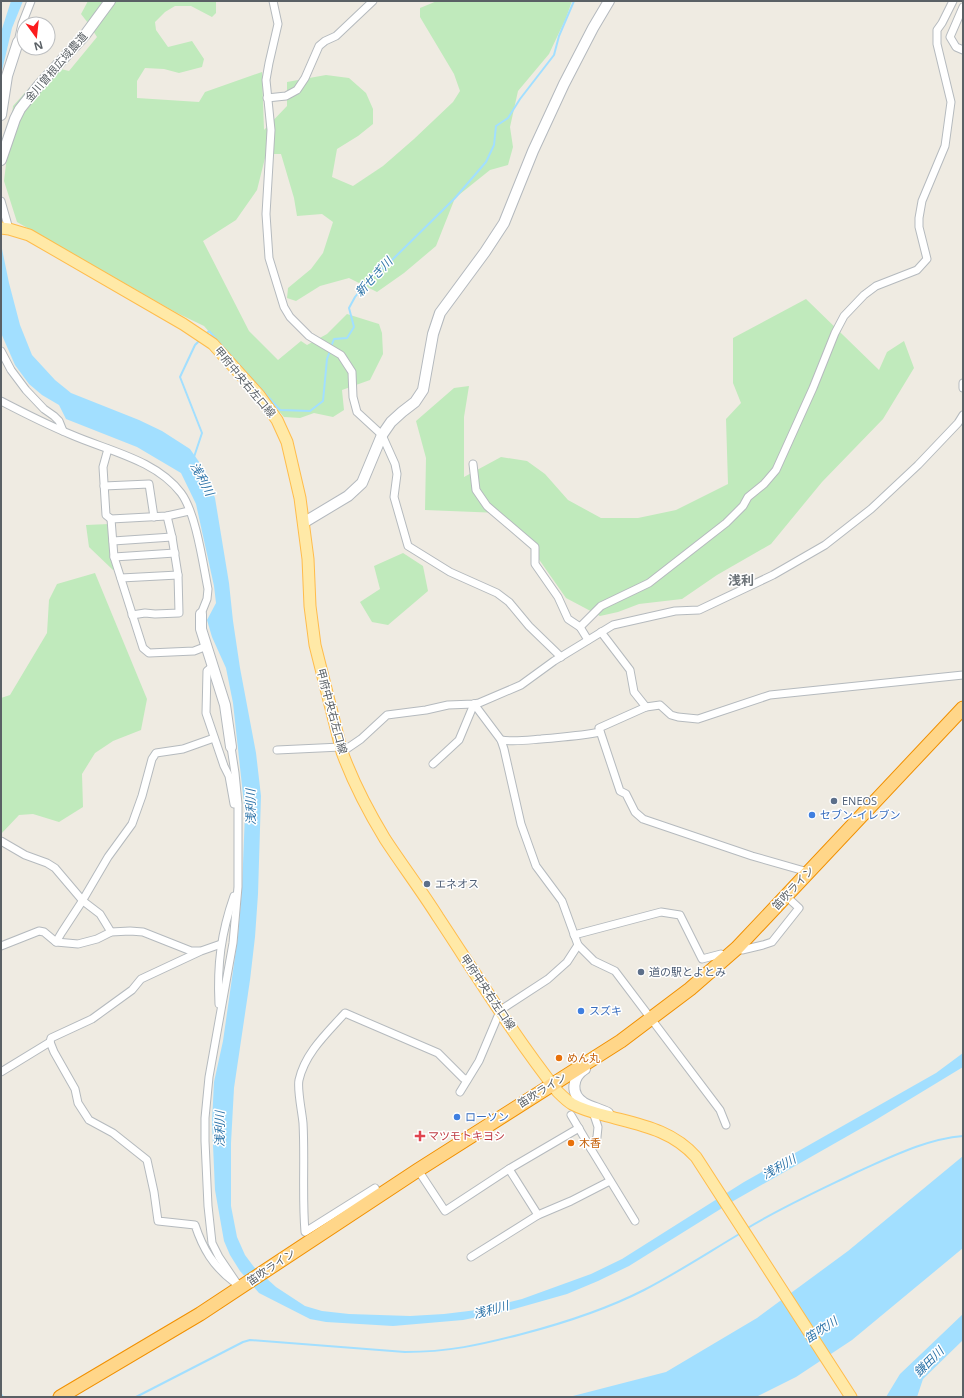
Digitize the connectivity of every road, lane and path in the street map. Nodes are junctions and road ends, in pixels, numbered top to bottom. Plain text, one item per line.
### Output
1 (31, 1) edge
2 (110, 1) edge
3 (273, 1) edge
4 (373, 1) edge
5 (610, 1) edge
6 (953, 1) edge
7 (963, 7) edge
8 (25, 16) edge
9 (16, 48) edge
10 (963, 50) edge
11 (267, 98) junction
12 (1, 115) edge
13 (2, 155) edge
14 (1, 201) edge
15 (5, 229) edge
16 (1, 351) edge
17 (963, 383) edge
18 (963, 388) edge
19 (1, 401) edge
20 (963, 415) edge
21 (63, 431) junction
22 (382, 435) junction
23 (108, 449) junction
24 (473, 464) dead end
25 (104, 486) junction
26 (190, 511) junction
27 (154, 516) junction
28 (167, 516) junction
29 (111, 519) junction
30 (303, 523) junction
31 (172, 537) junction
32 (113, 541) junction
33 (175, 553) junction
34 (114, 557) junction
35 (178, 575) junction
36 (121, 578) junction
37 (201, 614) joint
38 (132, 615) junction
39 (580, 628) junction
40 (601, 632) junction
41 (588, 640) junction
42 (207, 646) junction
43 (561, 657) junction
44 (213, 666) junction
45 (963, 675) edge
46 (474, 704) junction
47 (646, 707) junction
48 (963, 708) edge
49 (600, 732) junction
50 (214, 738) junction
51 (501, 740) junction
52 (231, 747) joint
53 (276, 750) dead end
54 (342, 750) junction
55 (433, 764) dead end
56 (238, 804) junction
57 (1, 841) edge
58 (808, 872) junction
59 (238, 887) junction
60 (786, 896) junction
61 (83, 901) junction
62 (111, 932) junction
63 (574, 935) junction
64 (56, 942) junction
65 (221, 944) junction
66 (578, 945) junction
67 (1, 946) edge
68 (737, 948) junction
69 (201, 951) junction
70 (725, 958) junction
71 (500, 1011) junction
72 (220, 1015) junction
73 (651, 1019) junction
74 (621, 1041) junction
75 (50, 1042) junction
76 (1, 1072) edge
77 (467, 1080) junction
78 (552, 1084) junction
79 (460, 1092) dead end
80 (593, 1112) junction
81 (571, 1115) dead end
82 (619, 1119) junction
83 (726, 1125) dead end
84 (579, 1128) junction
85 (591, 1149) junction
86 (509, 1169) junction
87 (418, 1170) junction
88 (610, 1181) junction
89 (379, 1195) junction
90 (538, 1215) junction
91 (636, 1221) dead end
92 (471, 1257) dead end
93 (240, 1286) junction
94 (849, 1395) edge
95 (60, 1397) edge

1 - 8 street
2 - 13 street, 金川曽根広域農道
3 - 11 street
4 - 11 street
5 - 22 street
6 - 39 street
7 - 10 street
9 - 12 street
11 - 22 street
14 - 15 street
15 - 30 main road, 甲府中央右左口線
16 - 21 street
17 - 18 street
19 - 21 street
20 - 40 street
21 - 23 street
22 - 30 street
22 - 43 street
23 - 25 street
23 - 26 street
24 - 39 street
25 - 27 street
25 - 29 street
26 - 28 street
26 - 37 street
27 - 28 street
27 - 29 street
28 - 31 street
29 - 32 street
30 - 54 main road, 甲府中央右左口線
31 - 32 street
31 - 33 street
32 - 34 street
33 - 34 street
33 - 35 street
34 - 36 street
35 - 36 street
35 - 38 street
36 - 38 street
37 - 42 street
38 - 42 street
39 - 41 street
40 - 41 street
40 - 47 street
41 - 43 street
42 - 44 street
43 - 46 street
44 - 50 street
44 - 52 street
45 - 47 street
46 - 51 street
46 - 54 street
46 - 55 street
47 - 49 street
48 - 58 highway, 笛吹ライン
49 - 51 street
49 - 58 street
50 - 56 street
50 - 61 street
51 - 63 street
52 - 56 street
53 - 54 street
54 - 71 main road, 甲府中央右左口線
56 - 59 street
57 - 61 street
58 - 60 highway, 笛吹ライン
59 - 65 street
59 - 72 street
60 - 68 highway, 笛吹ライン
60 - 68 street
61 - 62 street
61 - 64 street
62 - 64 street
62 - 69 street
63 - 66 street
63 - 70 street
64 - 67 street
65 - 69 street
65 - 72 street
66 - 71 street
66 - 73 street
68 - 70 highway, 笛吹ライン
69 - 75 street
70 - 73 highway, 笛吹ライン
71 - 77 street
71 - 78 main road, 甲府中央右左口線
72 - 93 street
73 - 74 highway, 笛吹ライン
73 - 83 street
74 - 78 highway, 笛吹ライン
74 - 82 street
75 - 76 street
75 - 93 street
77 - 79 street
77 - 89 street
78 - 80 main road, 甲府中央右左口線
78 - 87 highway, 笛吹ライン
80 - 82 main road, 甲府中央右左口線
80 - 85 street
81 - 84 street
82 - 94 main road, 甲府中央右左口線
84 - 85 street
84 - 86 street
85 - 88 street
86 - 87 street
86 - 90 street
87 - 89 highway, 笛吹ライン
88 - 90 street
88 - 91 street
89 - 93 highway, 笛吹ライン
90 - 92 street
93 - 95 highway, 笛吹ライン

